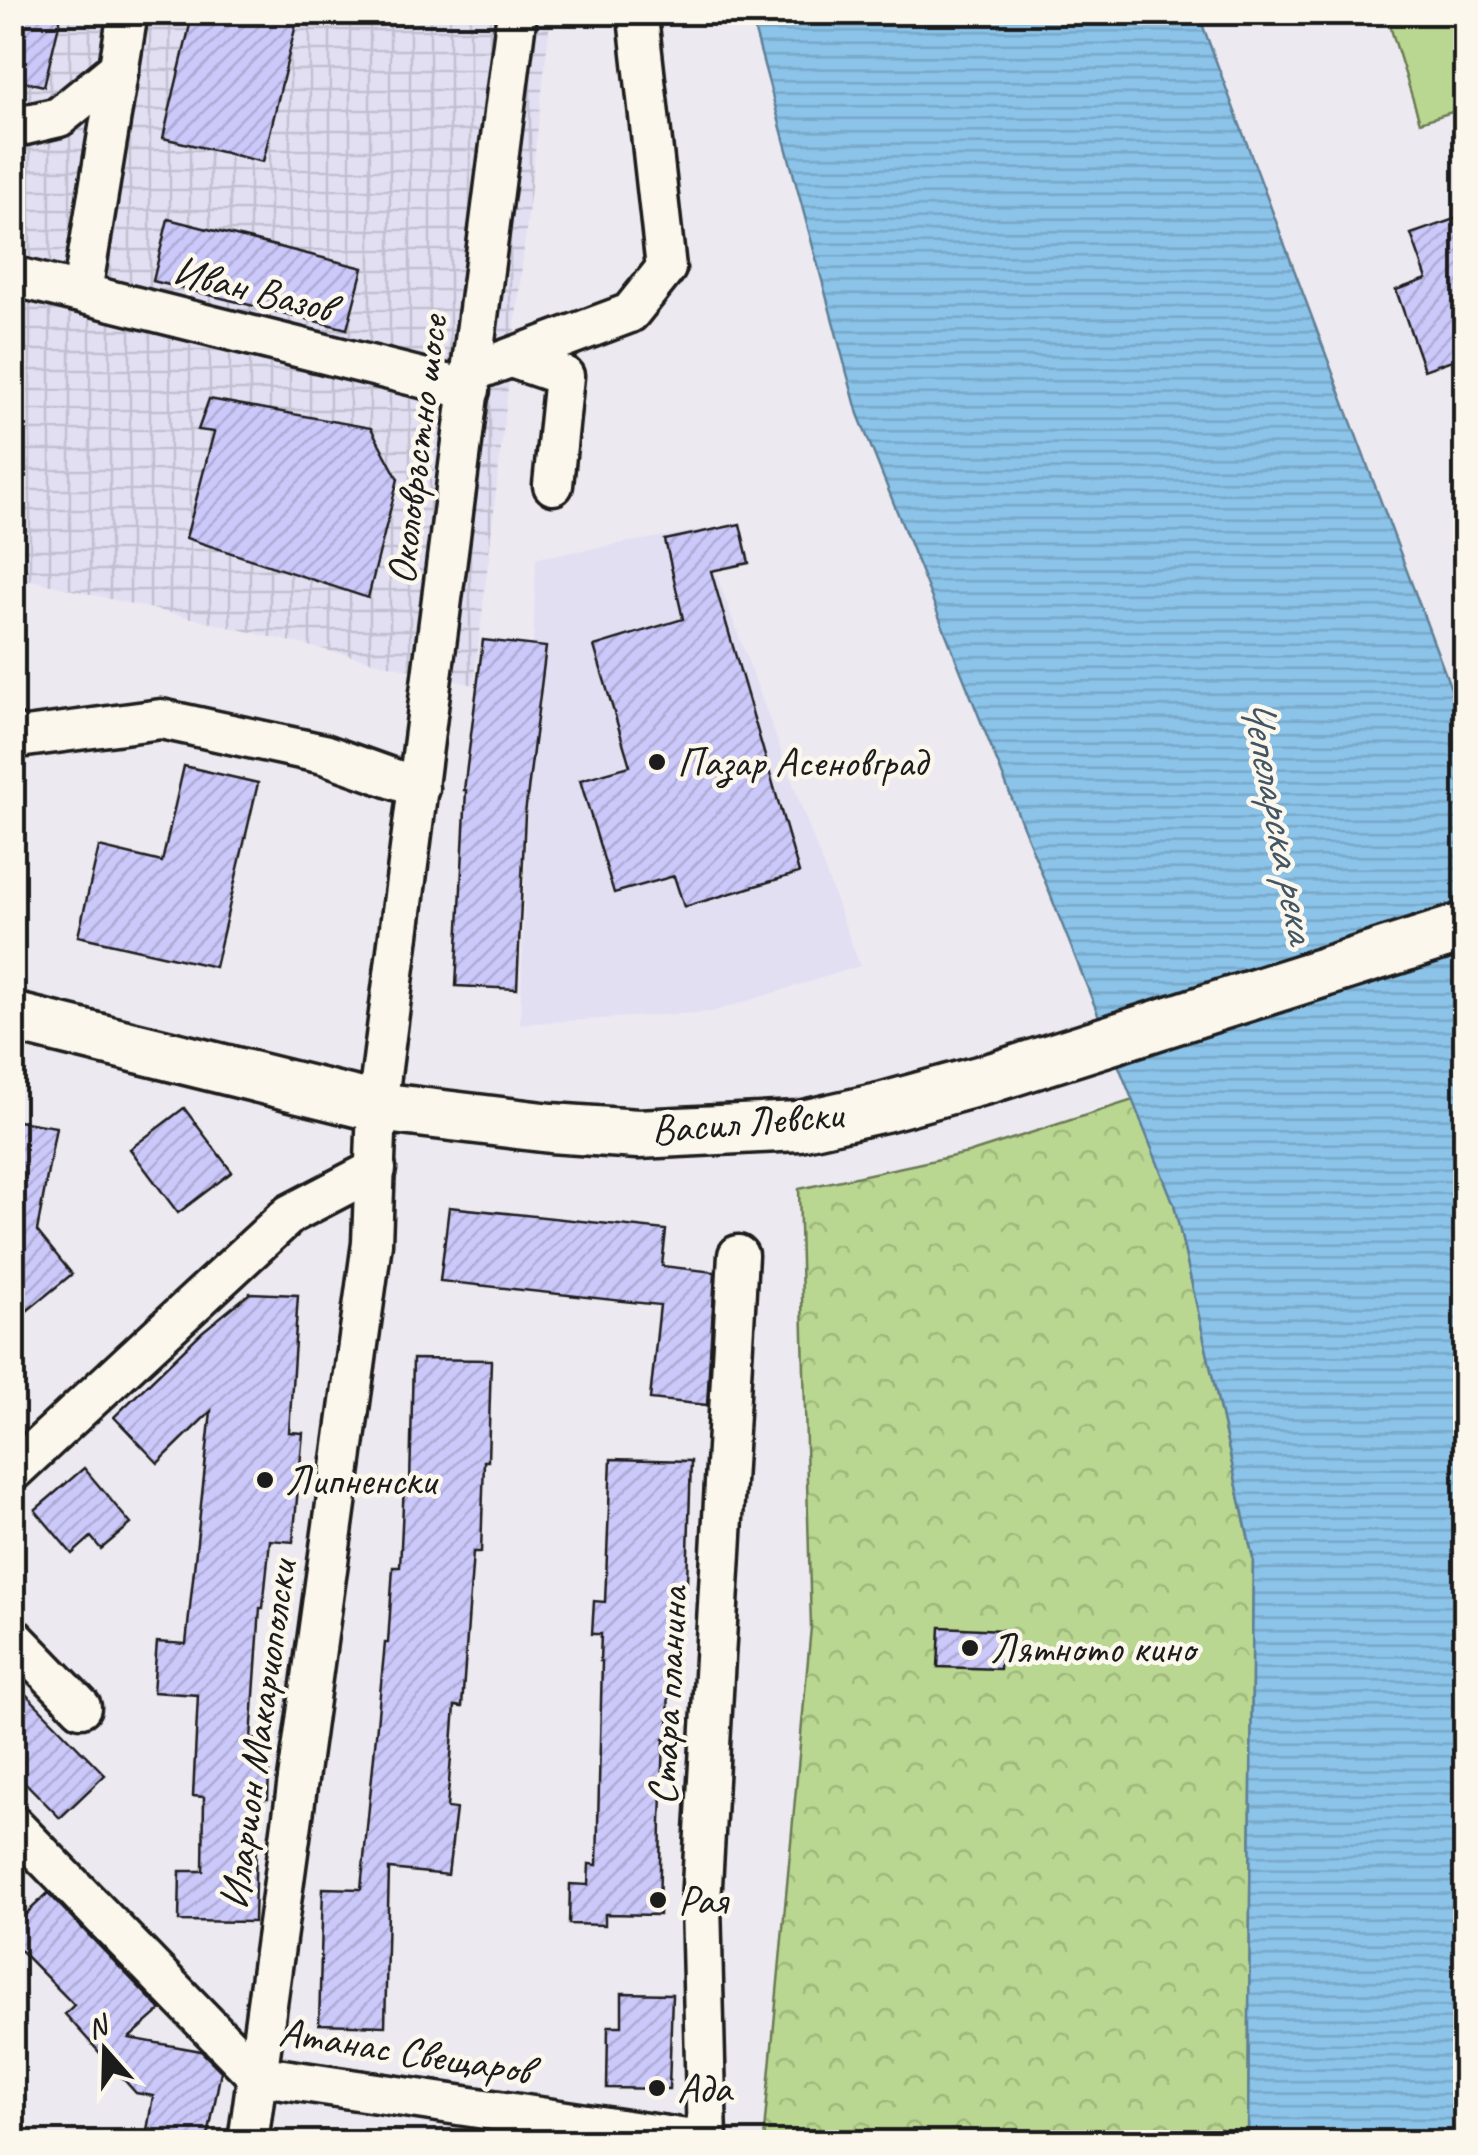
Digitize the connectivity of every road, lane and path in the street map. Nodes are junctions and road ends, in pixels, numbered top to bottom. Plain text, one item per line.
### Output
1 (128, 12) edge
2 (517, 12) edge
3 (638, 17) dead end
4 (118, 68) junction
5 (12, 128) edge
6 (12, 276) edge
7 (82, 292) junction
8 (511, 358) junction
9 (471, 381) junction
10 (553, 484) dead end
11 (12, 734) edge
12 (420, 788) junction
13 (1466, 927) edge
14 (12, 1017) edge
15 (377, 1107) junction
16 (376, 1170) junction
17 (738, 1255) dead end
18 (12, 1472) edge
19 (12, 1636) edge
20 (81, 1707) dead end
21 (12, 1824) edge
22 (256, 2075) junction
23 (248, 2142) edge
24 (707, 2142) edge

1 - 4 street
2 - 9 street, Околовръстно шосе
3 - 8 street
4 - 5 street
4 - 7 street
6 - 7 street, Иван Вазов
7 - 9 street, Иван Вазов
8 - 9 street
8 - 10 street
9 - 12 street, Околовръстно шосе
11 - 12 street
12 - 15 street, Околовръстно шосе
13 - 15 main road, Васил Левски
14 - 15 main road, Васил Левски
15 - 16 street, Иларион Макариополски
16 - 18 street
16 - 22 street, Иларион Макариополски
17 - 24 street, Стара планина
19 - 20 street
21 - 22 street, Атанас Свещаров
22 - 23 street, Иларион Макариополски
22 - 24 street, Атанас Свещаров

